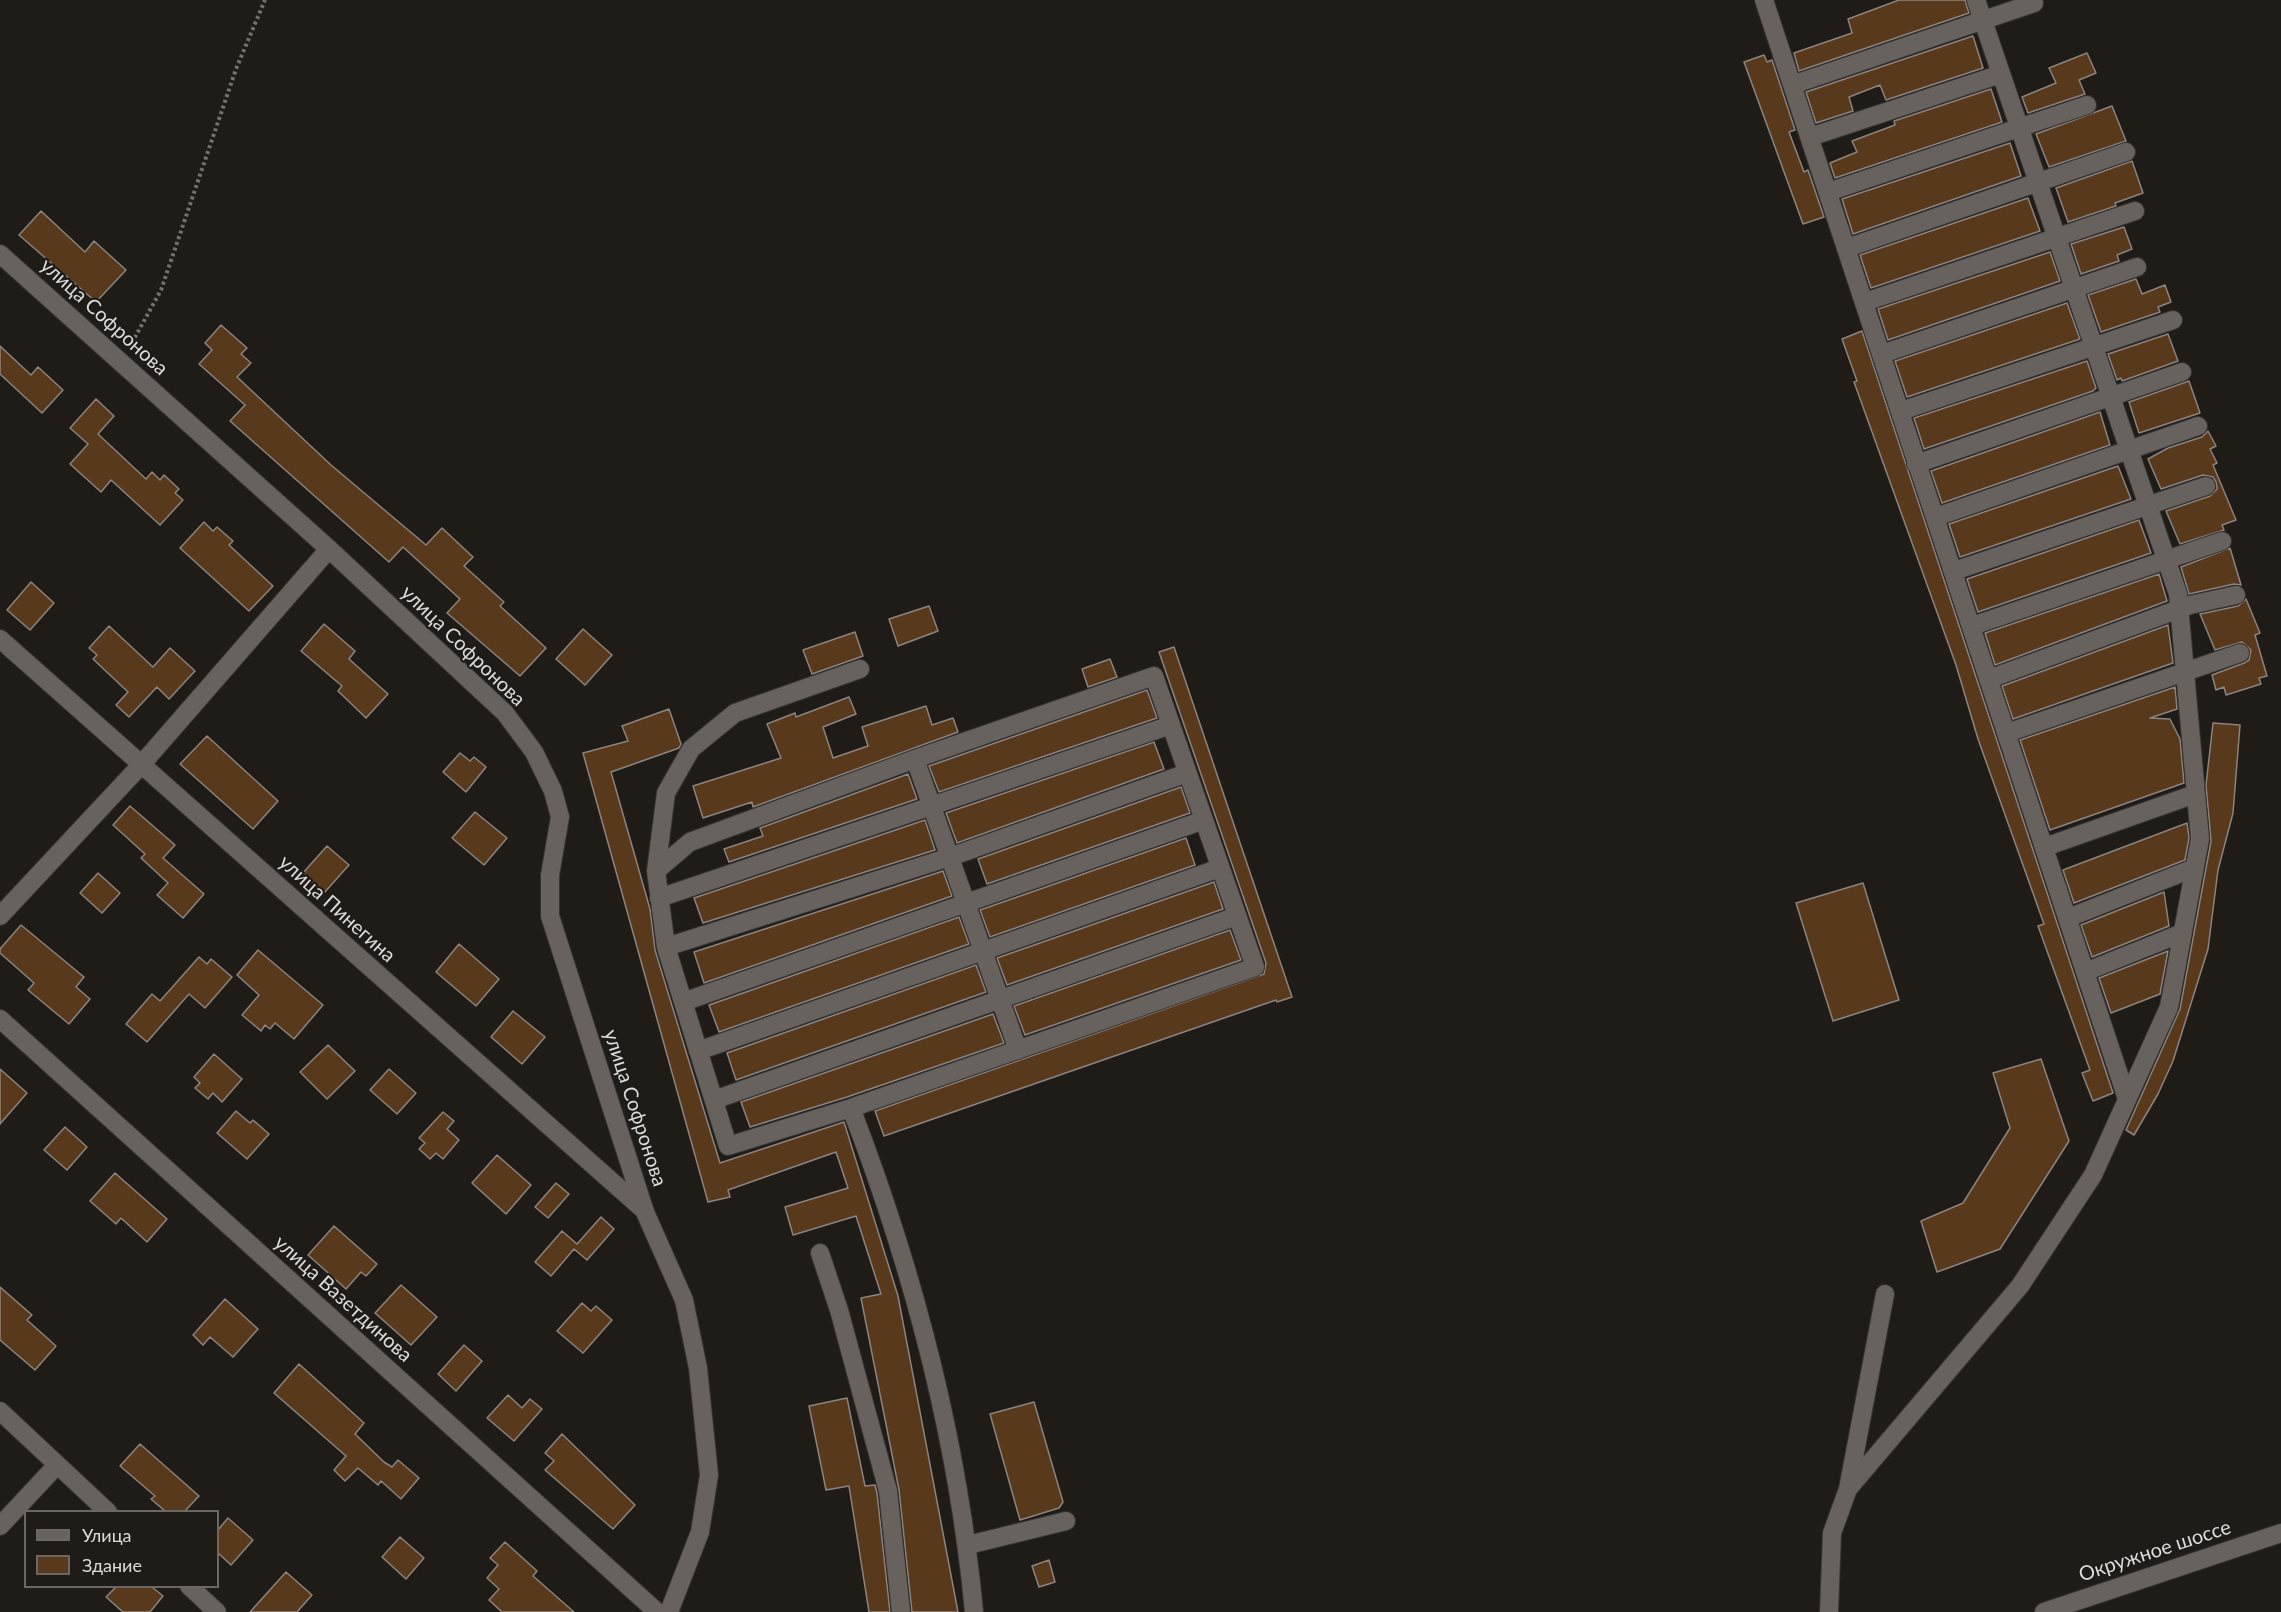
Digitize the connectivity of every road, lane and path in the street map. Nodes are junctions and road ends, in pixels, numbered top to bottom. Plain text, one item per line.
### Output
1 (264, 0) edge
2 (1764, 0) edge
3 (1976, 0) edge
4 (2034, 3) dead end
5 (1983, 20) junction
6 (2001, 74) junction
7 (1792, 85) junction
8 (2088, 105) dead end
9 (2019, 128) junction
10 (1810, 137) junction
11 (2126, 152) dead end
12 (2037, 183) junction
13 (1828, 192) junction
14 (2135, 211) dead end
15 (2056, 237) junction
16 (1847, 248) junction
17 (0, 254) edge
18 (2137, 267) dead end
19 (2074, 288) junction
20 (1865, 302) junction
21 (2173, 320) dead end
22 (2094, 346) junction
23 (1882, 354) junction
24 (121, 362) junction
25 (2182, 372) dead end
26 (2112, 396) junction
27 (1901, 411) junction
28 (2198, 426) dead end
29 (2130, 450) junction
30 (1917, 463) junction
31 (2206, 486) dead end
32 (2148, 505) junction
33 (1936, 517) junction
34 (2222, 541) dead end
35 (329, 549) junction
36 (2167, 560) junction
37 (1954, 572) junction
38 (2236, 595) dead end
39 (2180, 609) junction
40 (1972, 626) junction
41 (0, 639) edge
42 (2240, 653) dead end
43 (860, 669) dead end
44 (2185, 672) junction
45 (1989, 679) junction
46 (1170, 724) junction
47 (2007, 733) junction
48 (915, 759) junction
49 (141, 765) junction
50 (1187, 773) junction
51 (2195, 794) junction
52 (932, 807) junction
53 (1204, 820) junction
54 (2044, 847) junction
55 (950, 857) junction
56 (1220, 868) junction
57 (2194, 868) junction
58 (656, 871) junction
59 (659, 898) junction
60 (966, 902) junction
61 (0, 916) edge
62 (1237, 916) junction
63 (2068, 918) junction
64 (2182, 933) junction
65 (666, 947) junction
66 (983, 951) junction
67 (2085, 972) junction
68 (1000, 999) junction
69 (683, 1002) junction
70 (0, 1019) edge
71 (1018, 1050) junction
72 (698, 1051) junction
73 (2127, 1099) junction
74 (714, 1100) junction
75 (851, 1108) junction
76 (645, 1212) junction
77 (820, 1253) dead end
78 (1885, 1294) dead end
79 (0, 1411) edge
80 (57, 1466) junction
81 (1848, 1489) junction
82 (106, 1510) edge
83 (1066, 1521) dead end
84 (0, 1526) edge
85 (2281, 1533) edge
86 (968, 1545) junction
87 (190, 1588) edge
88 (217, 1612) edge
89 (657, 1612) edge
90 (669, 1612) edge
91 (901, 1612) edge
92 (974, 1612) edge
93 (1829, 1612) edge
94 (2044, 1612) edge

1 - 24 path
2 - 7 street
3 - 5 street
4 - 5 street
5 - 6 street
5 - 7 street
6 - 9 street
6 - 10 street
7 - 10 street
8 - 9 street
9 - 12 street
9 - 13 street
10 - 13 street
11 - 12 street
12 - 15 street
12 - 16 street
13 - 16 street
14 - 15 street
15 - 19 street
15 - 20 street
16 - 20 street
17 - 24 street, улица Софронова
18 - 19 street
19 - 22 street
19 - 23 street
20 - 23 street
21 - 22 street
22 - 26 street
22 - 27 street
23 - 27 street
24 - 35 street, улица Софронова
25 - 26 street
26 - 29 street
26 - 30 street
27 - 30 street
28 - 29 street
29 - 32 street
29 - 33 street
30 - 33 street
31 - 32 street
32 - 36 street
32 - 37 street
33 - 37 street
34 - 36 street
35 - 49 street
35 - 76 street, улица Софронова
36 - 39 street
36 - 40 street
37 - 40 street
38 - 39 street
39 - 44 street
39 - 45 street
40 - 45 street
41 - 49 street, улица Пинегина
42 - 44 street
43 - 58 street
44 - 47 street
44 - 51 street
45 - 47 street
46 - 48 street
46 - 50 street
46 - 52 street
47 - 54 street
48 - 52 street
48 - 58 street
49 - 61 street
49 - 76 street, улица Пинегина
50 - 53 street
50 - 55 street
51 - 54 street
51 - 57 street
52 - 55 street
52 - 59 street
53 - 56 street
53 - 60 street
54 - 63 street
55 - 60 street
55 - 65 street
56 - 62 street
56 - 66 street
57 - 63 street
57 - 64 street
58 - 59 street
59 - 65 street
60 - 66 street
60 - 69 street
62 - 68 street
62 - 71 street
63 - 67 street
64 - 67 street
64 - 73 street
65 - 69 street
66 - 68 street
66 - 72 street
67 - 73 street
68 - 71 street
68 - 74 street
69 - 72 street
70 - 89 street, улица Вазетдинова
71 - 75 street
72 - 74 street
73 - 81 street
74 - 75 street
75 - 86 street
76 - 90 street, улица Софронова
77 - 91 street
78 - 81 street
79 - 80 street
80 - 82 street
80 - 84 street
81 - 93 street
83 - 86 street
85 - 94 street, Окружное шоссе
86 - 92 street
87 - 88 street

